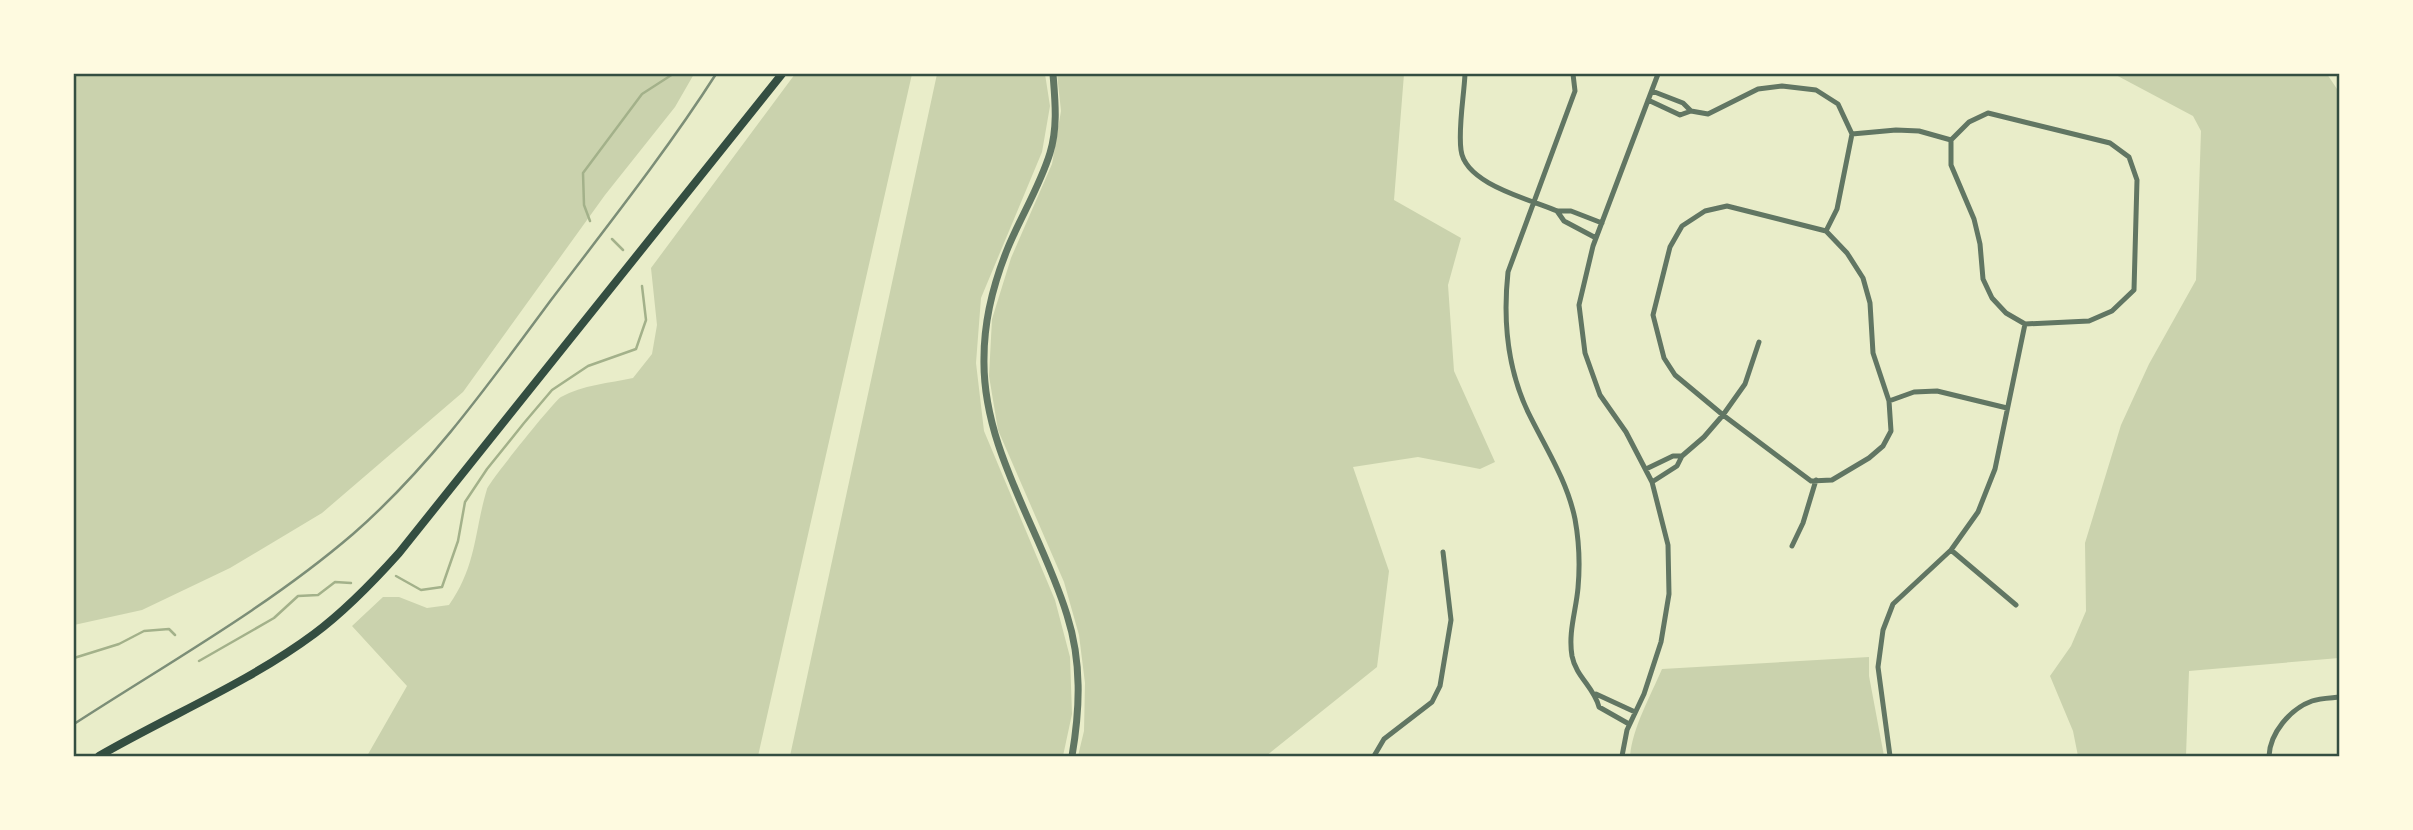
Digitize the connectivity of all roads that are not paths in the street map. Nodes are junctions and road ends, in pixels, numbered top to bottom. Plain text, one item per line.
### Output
1 (782, 74) edge
2 (1053, 74) edge
3 (1465, 74) edge
4 (1573, 74) edge
5 (1658, 74) edge
6 (1651, 90) junction
7 (1648, 100) junction
8 (1691, 111) junction
9 (1852, 134) junction
10 (1951, 140) junction
11 (1534, 202) junction
12 (1557, 212) junction
13 (1602, 223) junction
14 (1826, 232) junction
15 (1596, 238) junction
16 (2025, 324) junction
17 (1759, 342) dead end
18 (1889, 401) junction
19 (2007, 408) junction
20 (1723, 415) junction
21 (1682, 456) junction
22 (1646, 470) junction
23 (1816, 480) junction
24 (1652, 482) junction
25 (1793, 546) dead end
26 (1951, 550) junction
27 (1443, 552) dead end
28 (2016, 605) dead end
29 (1596, 694) junction
30 (2340, 697) edge
31 (1635, 712) junction
32 (1629, 724) junction
33 (99, 757) edge
34 (1072, 757) edge
35 (1374, 757) edge
36 (1622, 757) edge
37 (1890, 757) edge
38 (2269, 757) edge

1 - 33 main road
2 - 34 street
3 - 11 street
4 - 11 street
5 - 6 street
6 - 7 street
6 - 8 street
7 - 8 street
7 - 13 street
8 - 9 street
9 - 10 street
9 - 14 street
10 - 16 street
10 - 16 street
11 - 12 street
11 - 29 street
12 - 13 street
12 - 15 street
13 - 15 street
14 - 18 street
14 - 20 street
15 - 22 street
16 - 19 street
17 - 20 street
18 - 19 street
18 - 23 street
19 - 26 street
20 - 21 street
20 - 23 street
21 - 22 street
21 - 24 street
22 - 24 street
23 - 25 street
24 - 31 street
26 - 28 street
26 - 37 street
27 - 35 street
29 - 31 street
29 - 32 street
30 - 38 street
31 - 32 street
32 - 36 street

